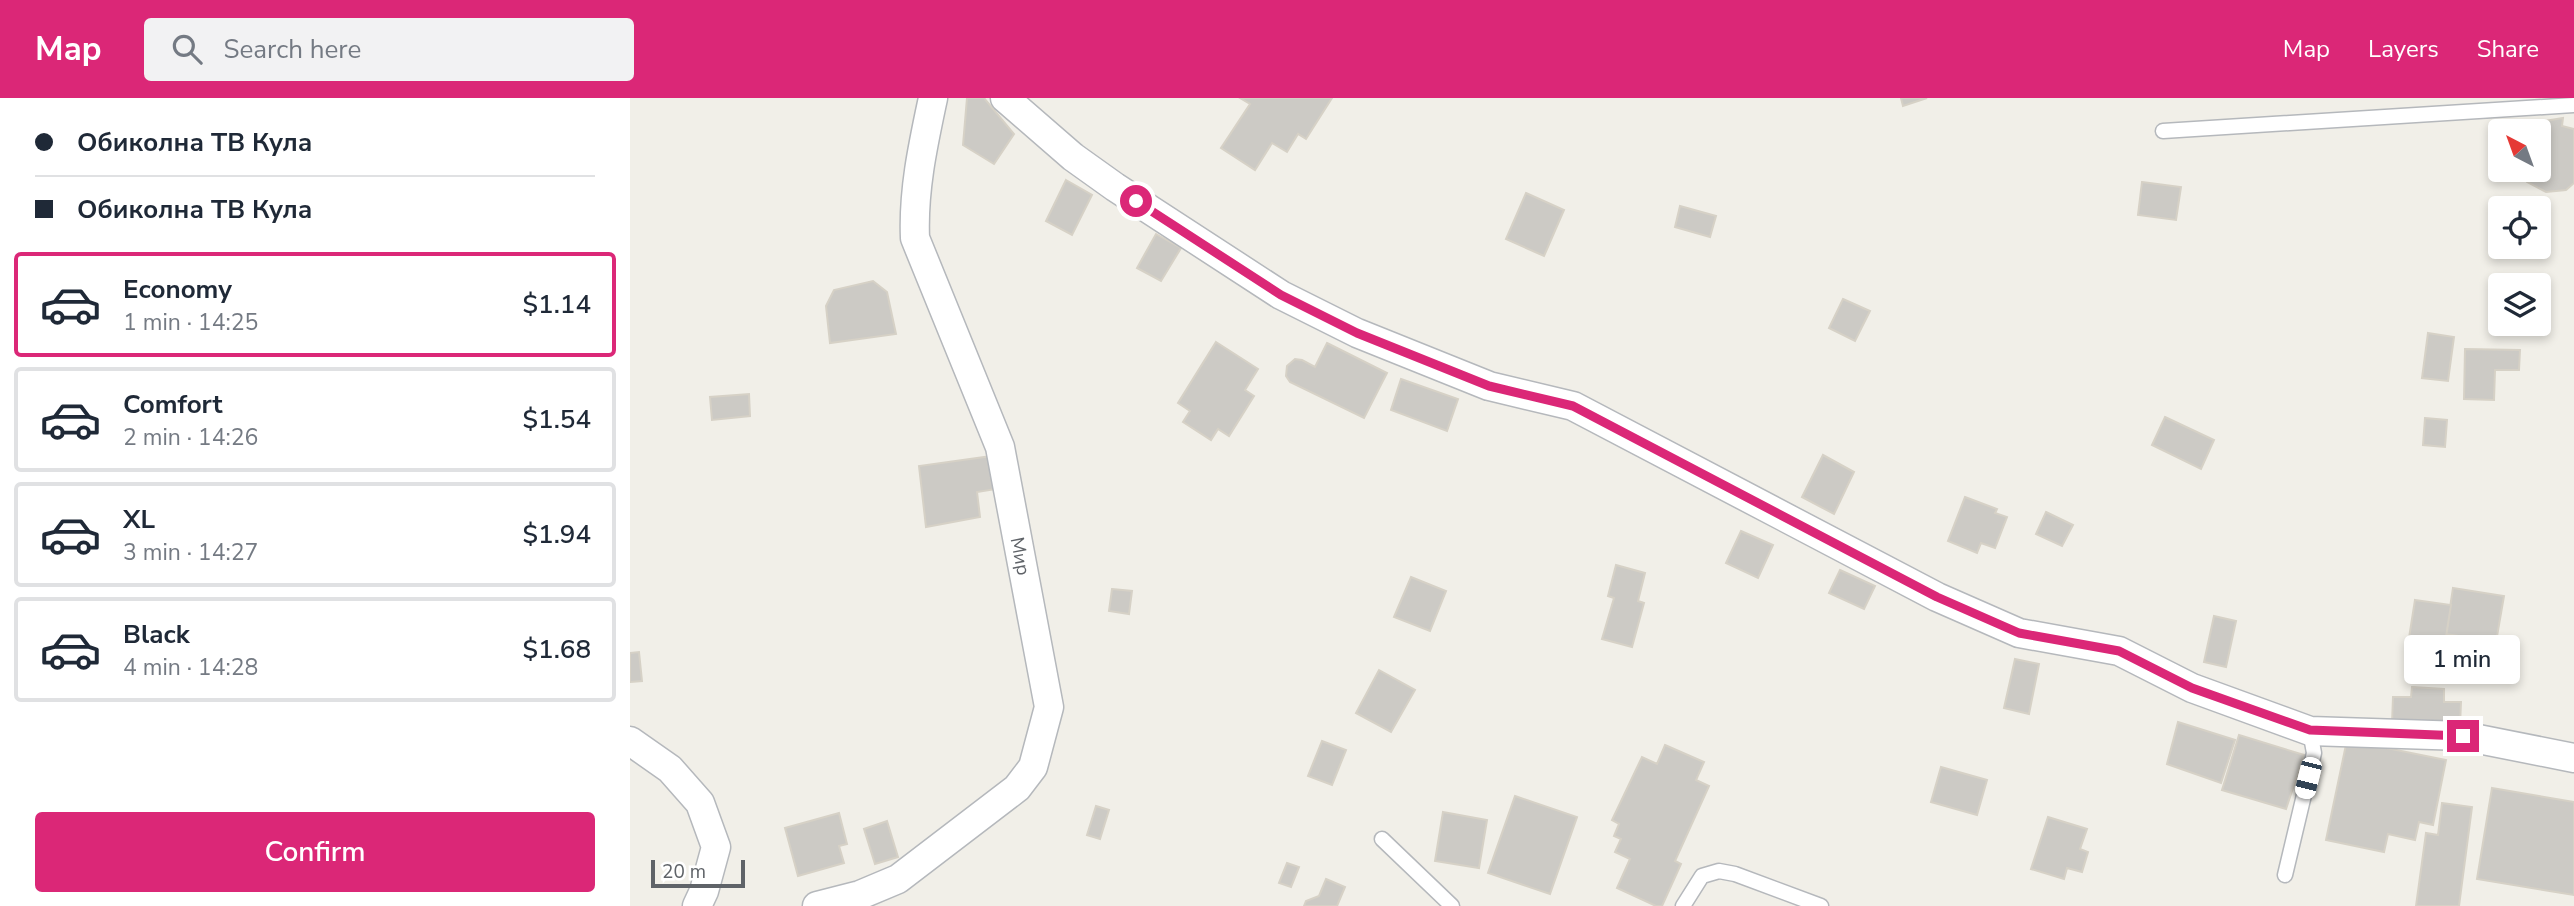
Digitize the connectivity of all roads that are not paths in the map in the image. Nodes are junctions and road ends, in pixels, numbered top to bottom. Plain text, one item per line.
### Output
1 (933, 98) edge
2 (1005, 98) edge
3 (2574, 105) edge
4 (2163, 131) dead end
5 (2310, 730) junction
6 (630, 741) edge
7 (2574, 758) edge
8 (1382, 839) dead end
9 (2285, 875) dead end
10 (697, 906) edge
11 (817, 906) edge
12 (1452, 906) edge
13 (1683, 906) edge
14 (1821, 906) edge

1 - 11 street, Мир
2 - 5 street
3 - 4 lane
5 - 7 street
5 - 9 lane
6 - 10 street
8 - 12 lane
13 - 14 lane

